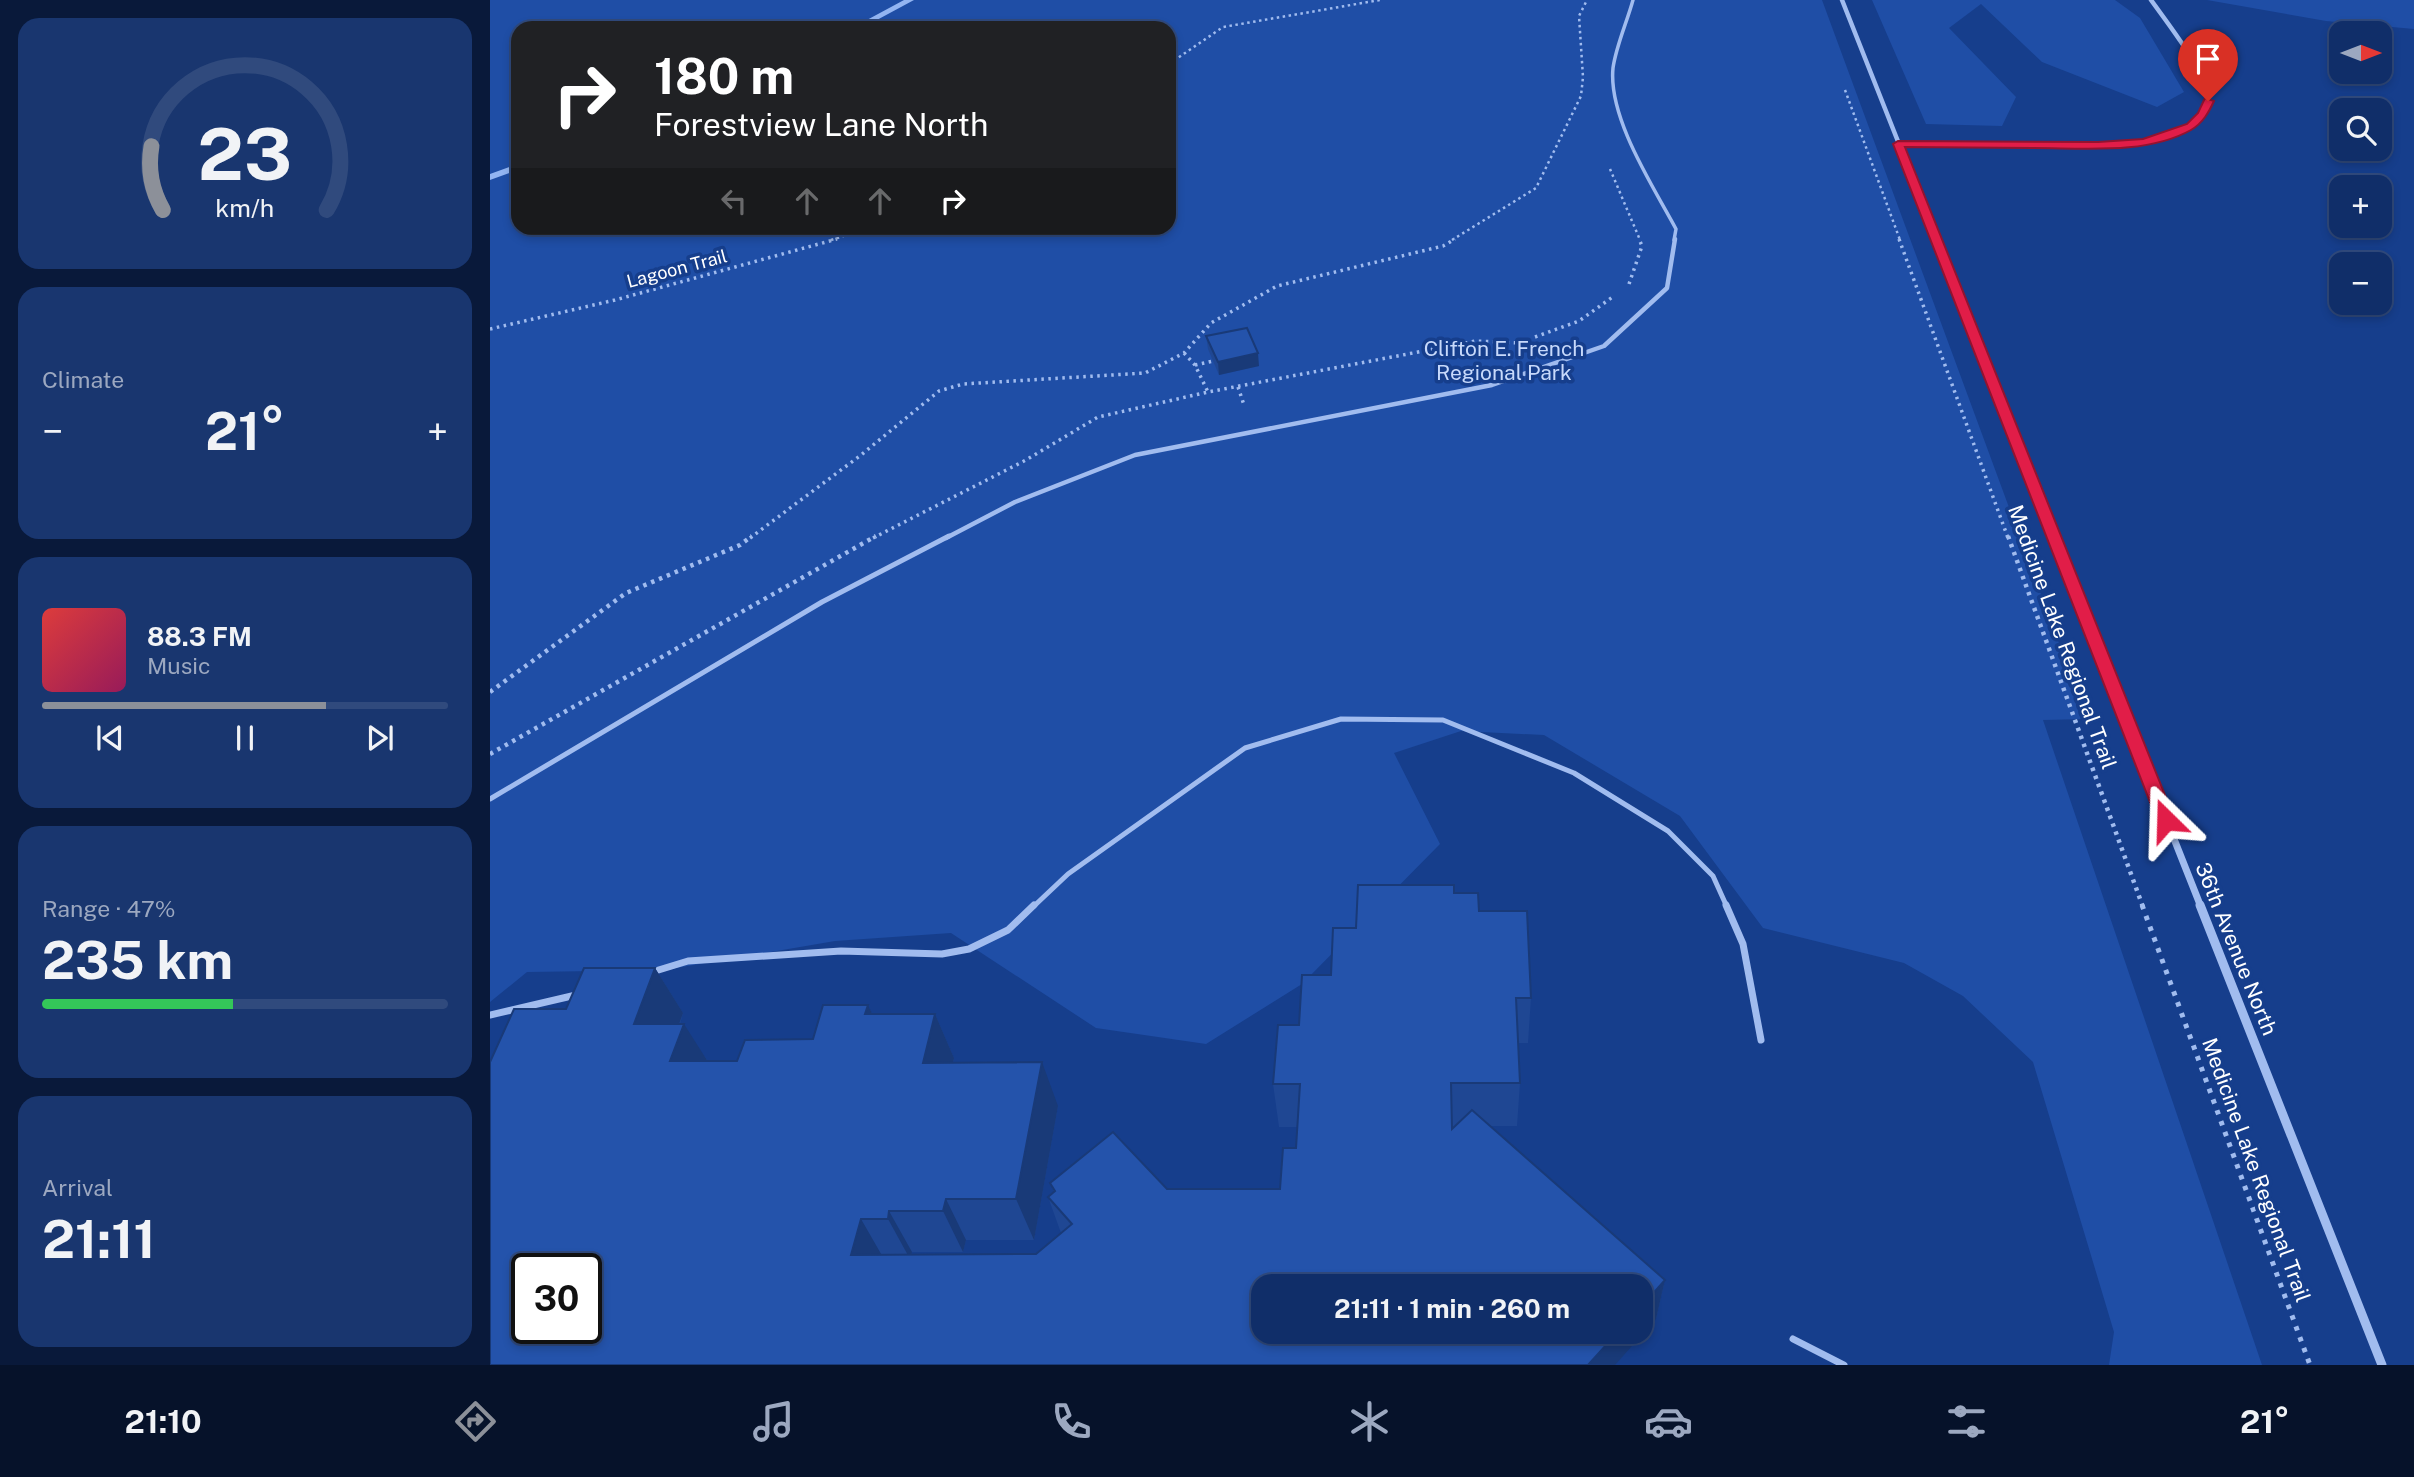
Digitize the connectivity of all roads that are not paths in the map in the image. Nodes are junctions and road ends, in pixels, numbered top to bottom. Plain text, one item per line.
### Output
1 (1633, 0) edge
2 (1842, 0) edge
3 (2151, 0) edge
4 (1898, 144) junction
5 (490, 799) edge
6 (639, 977) edge
7 (590, 992) edge
8 (490, 1015) edge
9 (1761, 1040) dead end
10 (1793, 1339) dead end
11 (1844, 1365) edge
12 (2382, 1365) edge

1 - 5 lane
2 - 4 street, 36th Avenue North
3 - 4 street
4 - 12 street, 36th Avenue North
6 - 9 lane
7 - 8 lane
10 - 11 lane

